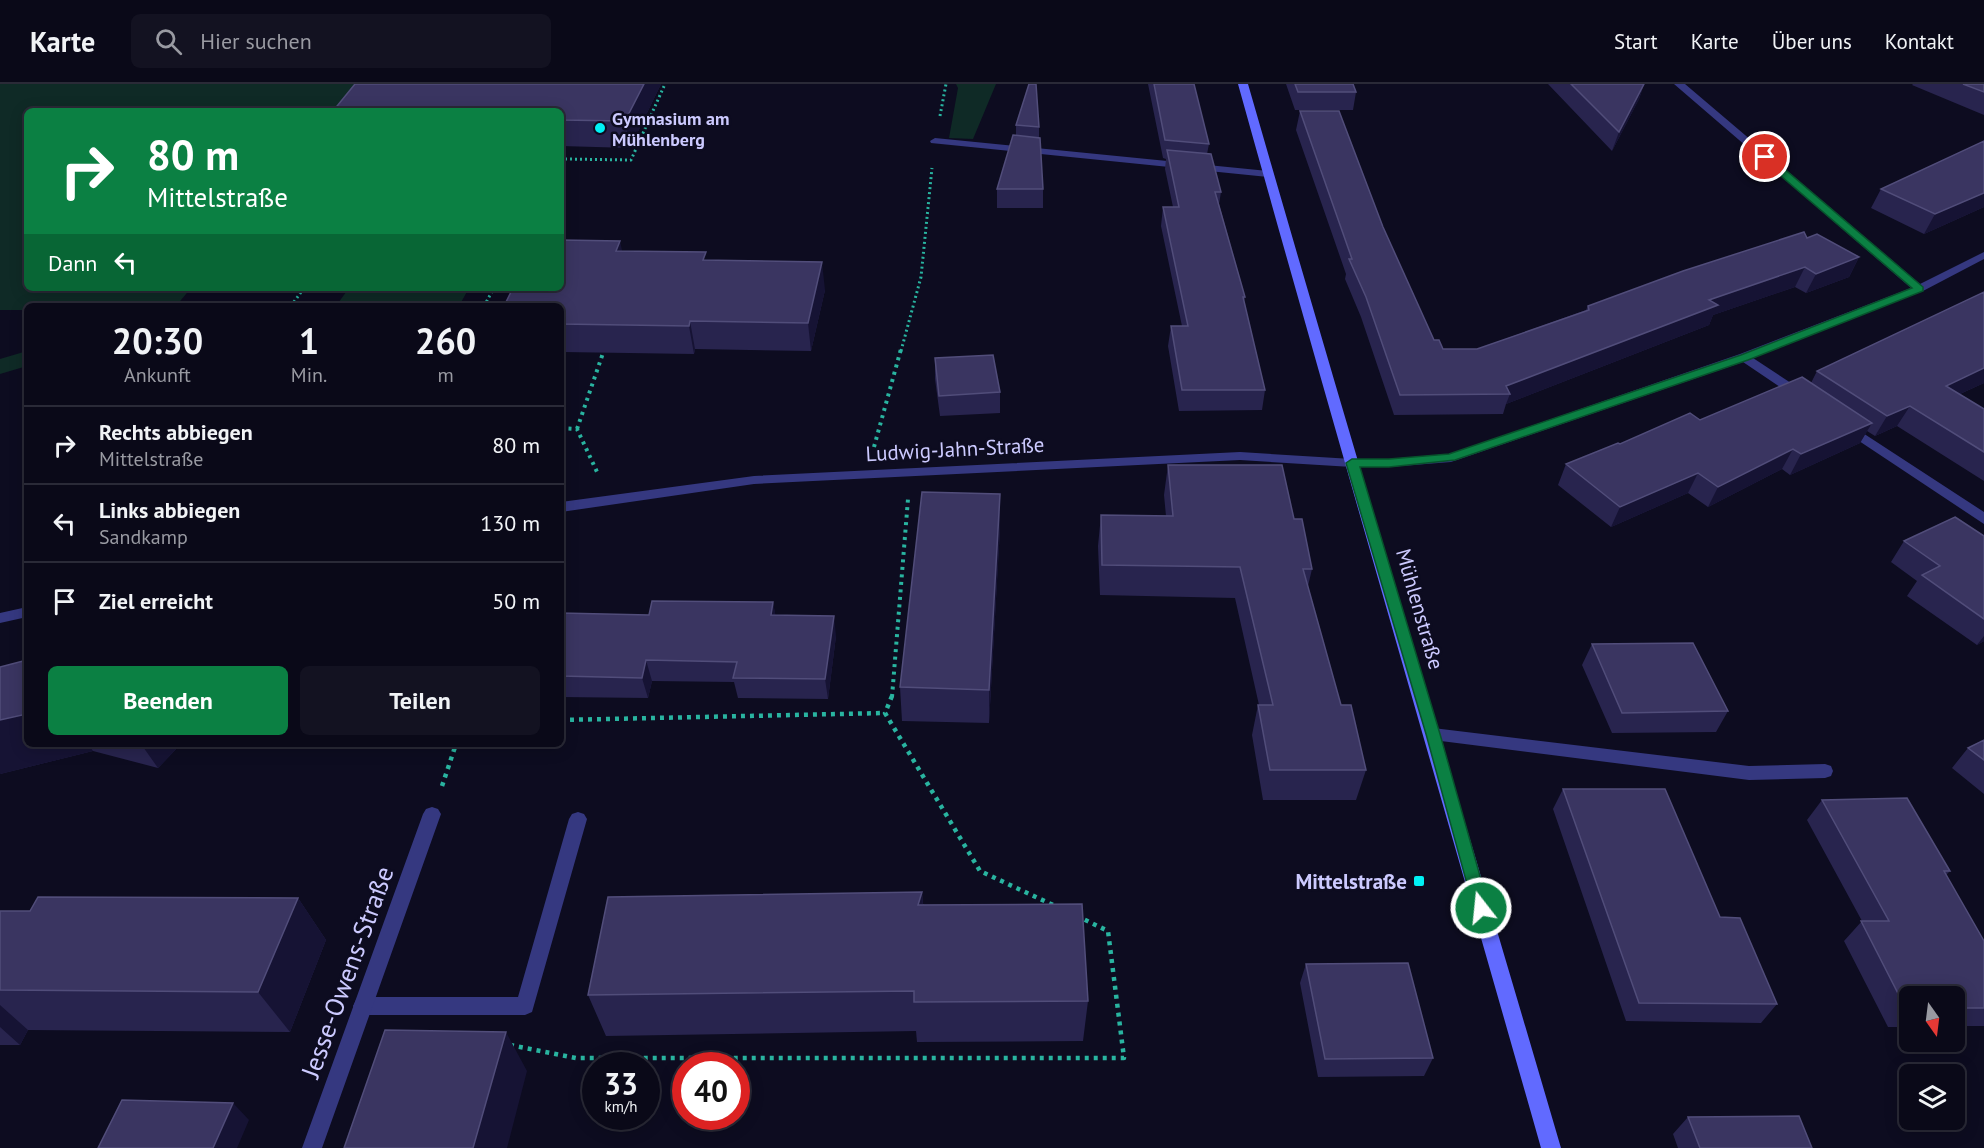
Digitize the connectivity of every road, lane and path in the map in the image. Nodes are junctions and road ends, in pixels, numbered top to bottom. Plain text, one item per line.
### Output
1 (666, 84) edge
2 (946, 84) edge
3 (1243, 84) edge
4 (1679, 84) edge
5 (935, 141) junction
6 (564, 159) edge
7 (1269, 174) junction
8 (1984, 255) edge
9 (1919, 289) junction
10 (603, 352) edge
11 (1744, 357) junction
12 (1812, 403) edge
13 (1831, 416) edge
14 (564, 428) edge
15 (577, 429) junction
16 (1352, 463) junction
17 (910, 472) junction
18 (866, 474) junction
19 (603, 499) junction
20 (564, 506) edge
21 (1984, 519) edge
22 (24, 613) edge
23 (0, 618) edge
24 (885, 713) junction
25 (564, 720) edge
26 (1433, 734) junction
27 (455, 747) edge
28 (1825, 771) dead end
29 (432, 814) joint
30 (578, 819) dead end
31 (1054, 906) edge
32 (1076, 916) edge
33 (363, 1006) junction
34 (506, 1044) dead end
35 (312, 1148) edge
36 (1551, 1148) edge

1 - 6 path
2 - 5 path
3 - 7 street, Mühlenstraße
4 - 9 street
5 - 7 street
5 - 18 path
7 - 16 street, Mühlenstraße
8 - 9 street
9 - 11 street
10 - 15 path
11 - 12 street
11 - 16 street
13 - 21 street
14 - 15 path
15 - 19 path
16 - 17 street, Ludwig-Jahn-Straße
16 - 26 street, Mühlenstraße
17 - 18 street, Ludwig-Jahn-Straße
17 - 24 path
18 - 19 street, Ludwig-Jahn-Straße
19 - 20 street, Ludwig-Jahn-Straße
22 - 23 street
24 - 25 path
24 - 31 path
26 - 28 street
26 - 36 street, Mühlenstraße
27 - 29 path
29 - 33 street, Jesse-Owens-Straße
30 - 33 street
32 - 34 path
33 - 35 street, Jesse-Owens-Straße

